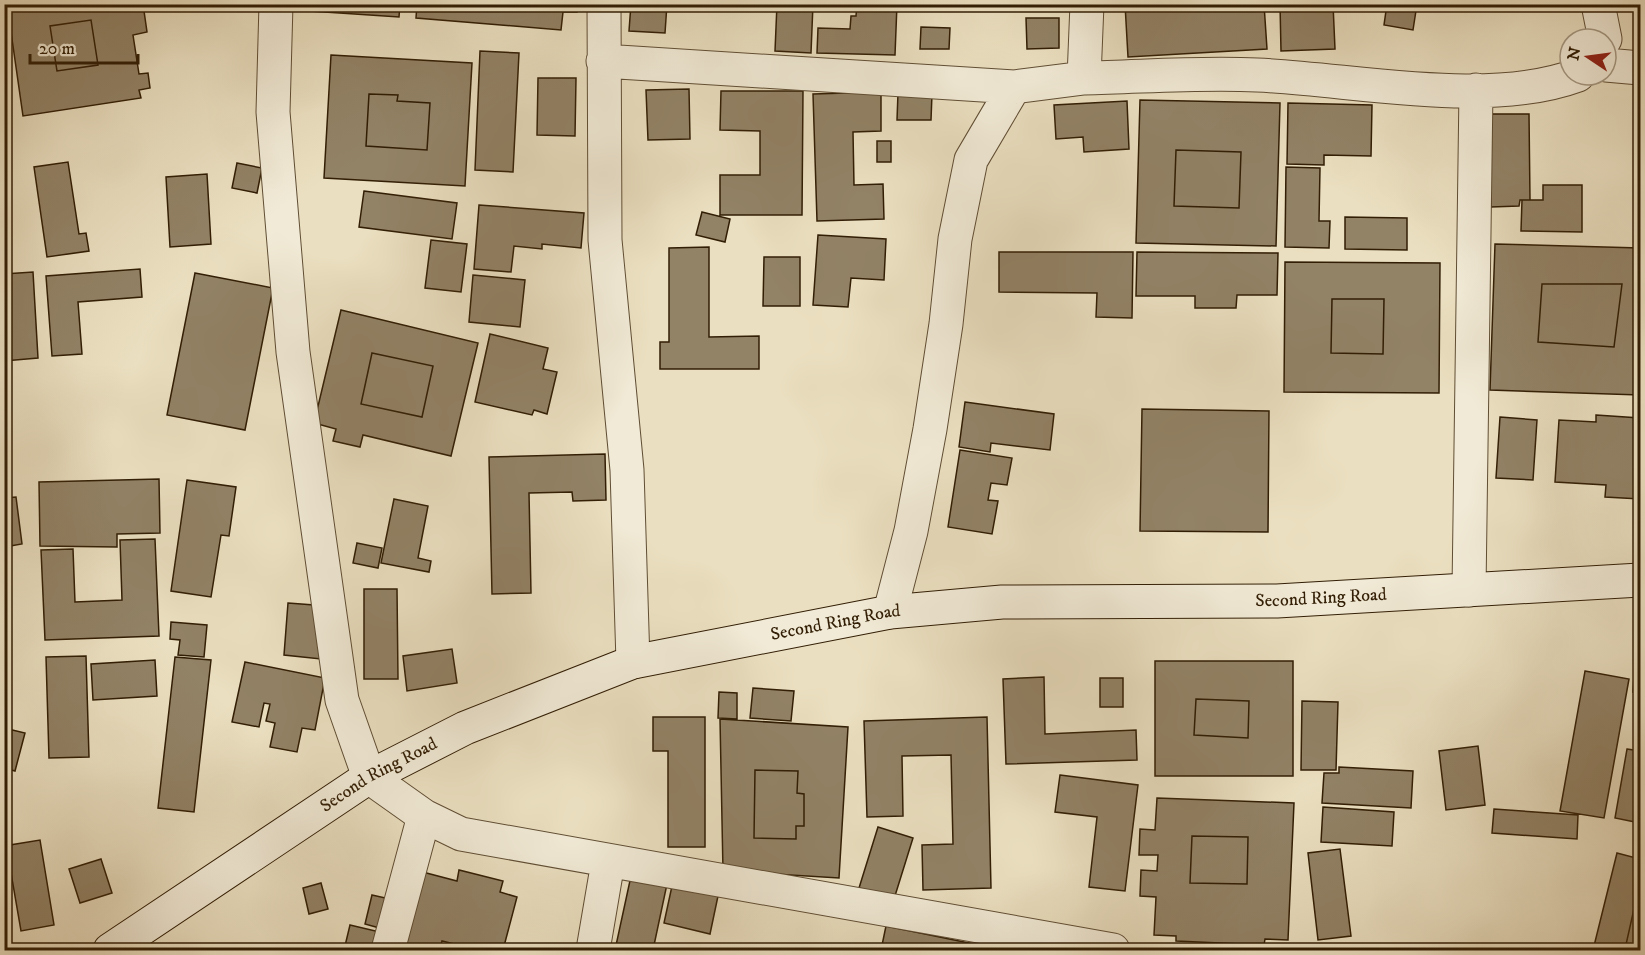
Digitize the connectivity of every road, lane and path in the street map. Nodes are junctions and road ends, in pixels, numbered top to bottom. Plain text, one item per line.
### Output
1 (276, 4) edge
2 (604, 4) edge
3 (1087, 4) edge
4 (1598, 4) edge
5 (1605, 27) edge
6 (603, 62) junction
7 (1084, 78) junction
8 (1558, 82) edge
9 (1014, 87) junction
10 (1476, 90) junction
11 (1641, 580) edge
12 (1469, 590) junction
13 (890, 612) junction
14 (633, 662) junction
15 (369, 777) junction
16 (424, 816) junction
17 (608, 862) junction
18 (110, 951) edge
19 (388, 951) edge
20 (593, 951) edge
21 (1113, 951) edge

1 - 15 street
2 - 6 street
3 - 7 street
4 - 5 street
6 - 9 street
6 - 14 street
7 - 9 street
7 - 10 street
8 - 10 street
9 - 13 street
10 - 12 street
11 - 12 street, Second Ring Road
12 - 13 street, Second Ring Road
13 - 14 street, Second Ring Road
14 - 15 street, Second Ring Road
15 - 16 street
15 - 18 street, Second Ring Road
16 - 17 street
16 - 19 street
17 - 20 street
17 - 21 street

